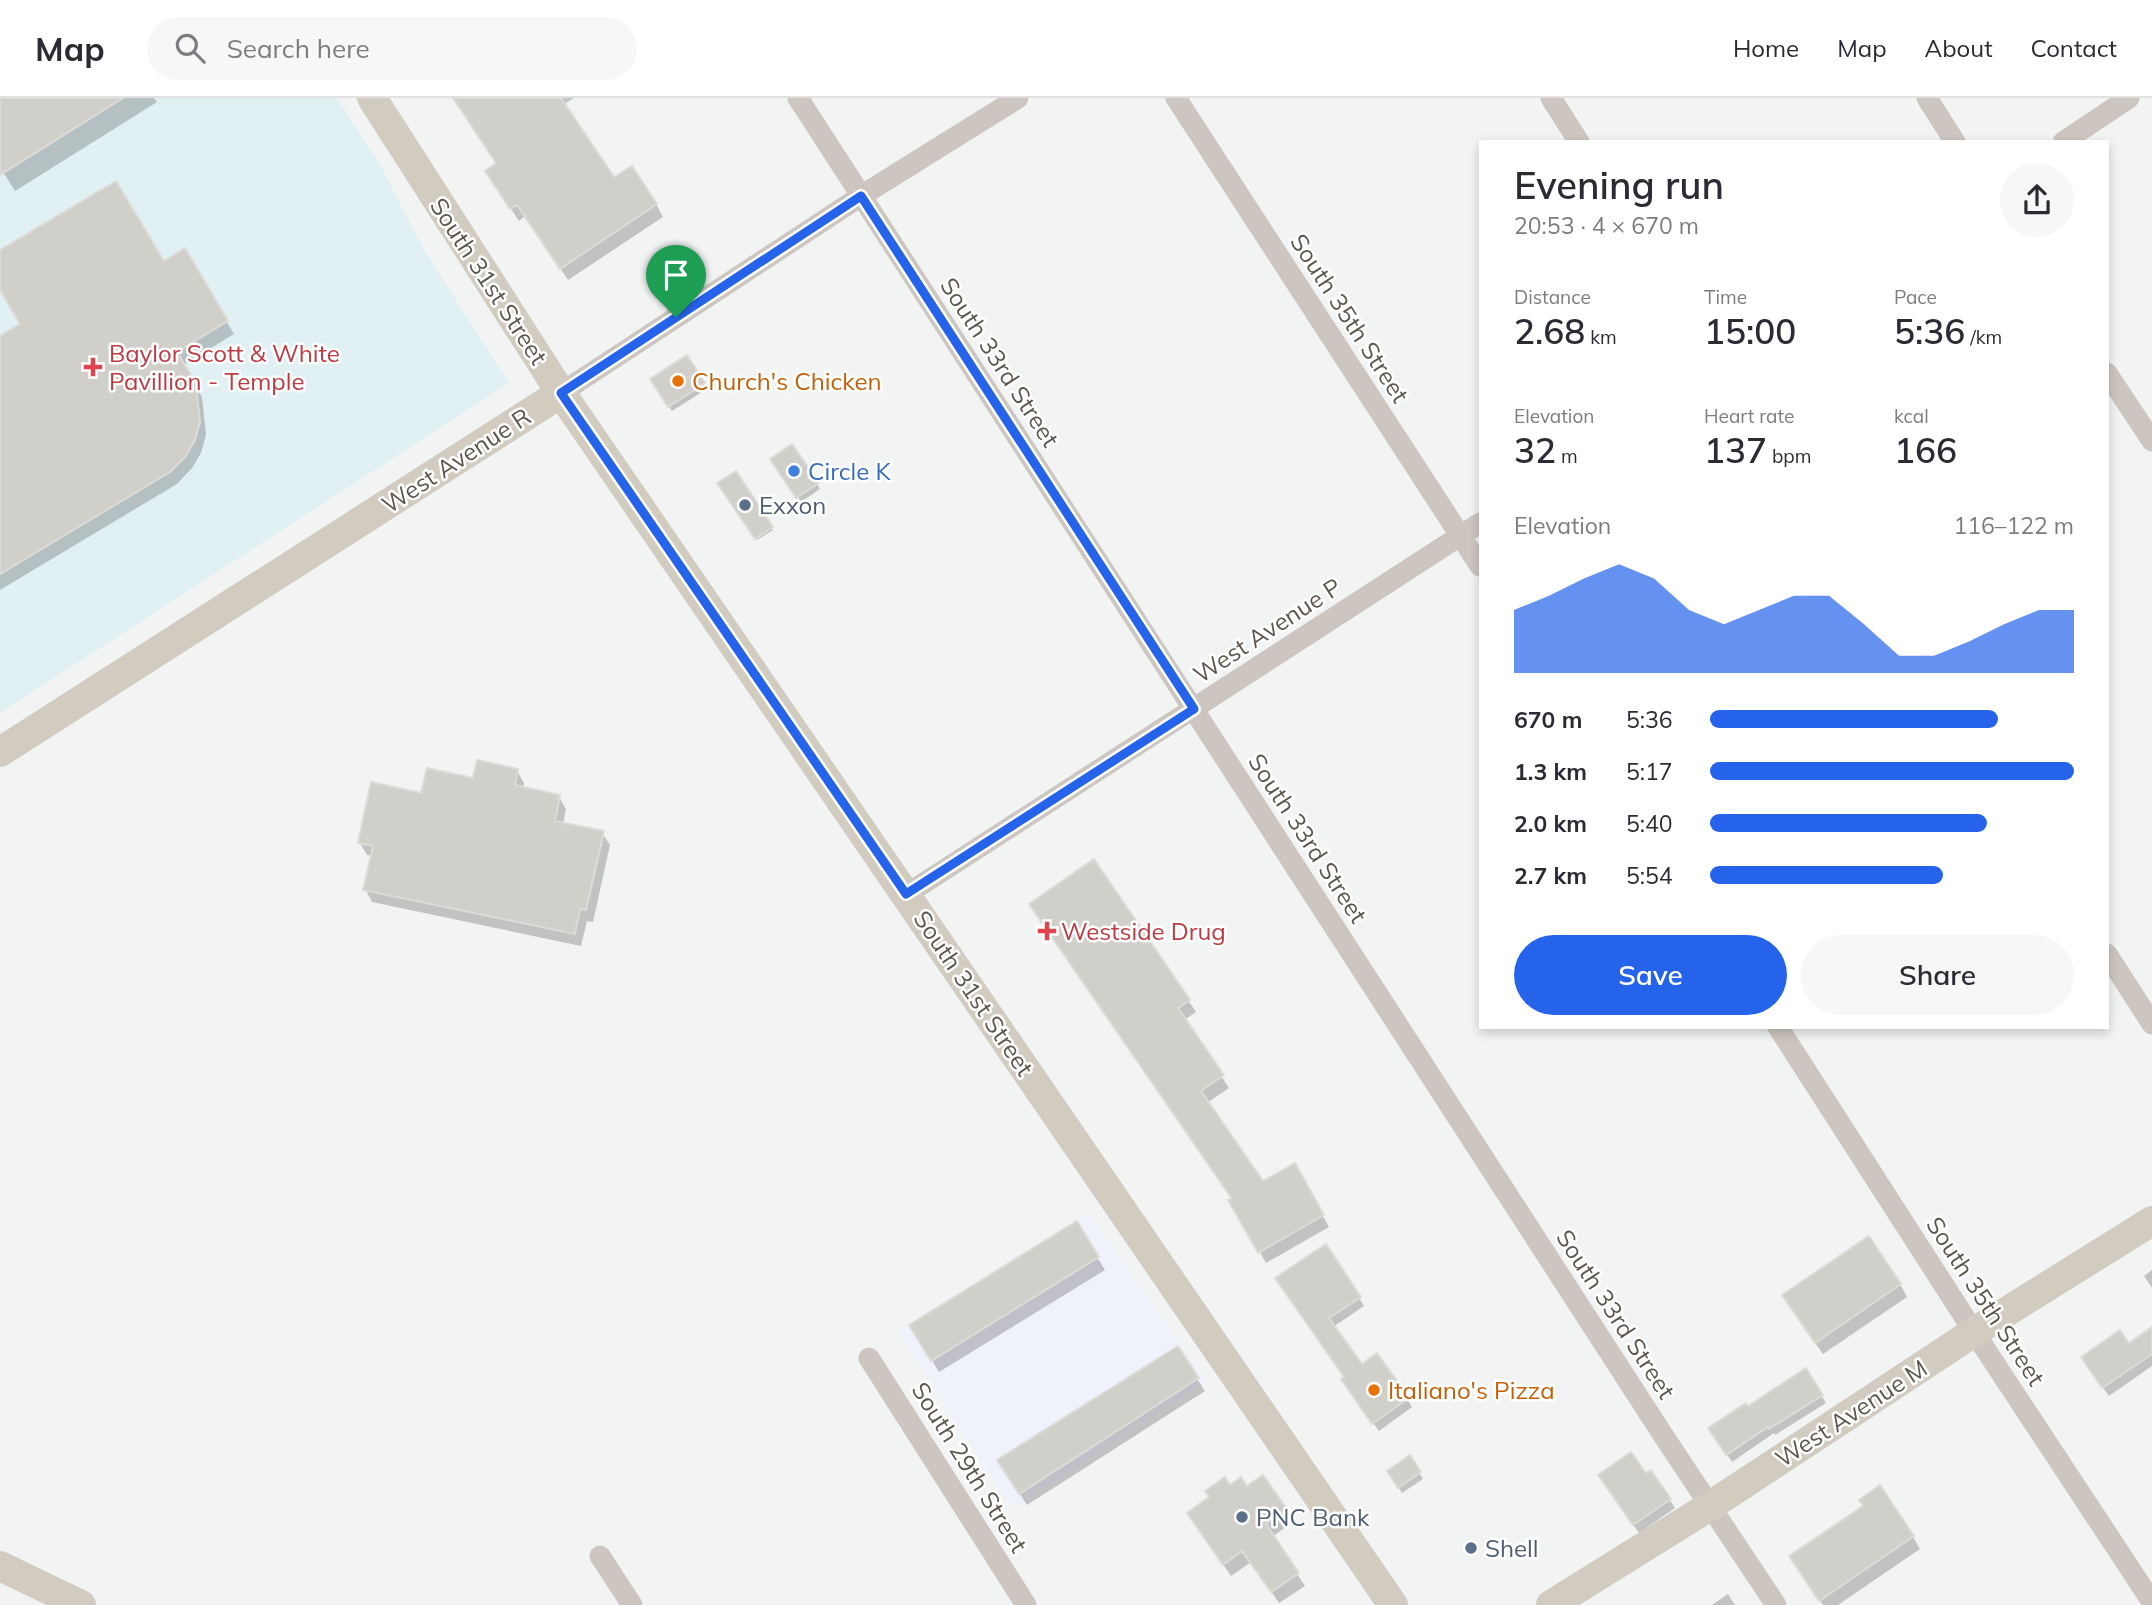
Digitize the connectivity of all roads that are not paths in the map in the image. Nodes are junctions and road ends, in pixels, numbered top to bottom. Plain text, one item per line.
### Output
1 (372, 98) edge
2 (797, 98) edge
3 (1018, 98) edge
4 (1176, 98) edge
5 (1551, 98) edge
6 (1927, 98) edge
7 (2129, 98) edge
8 (1578, 140) edge
9 (1954, 140) edge
10 (2066, 140) edge
11 (861, 196) junction
12 (2109, 376) edge
13 (561, 393) junction
14 (2152, 441) edge
15 (1479, 524) edge
16 (1461, 536) junction
17 (1479, 564) edge
18 (1194, 709) junction
19 (0, 752) edge
20 (906, 894) junction
21 (2109, 957) edge
22 (2152, 1024) edge
23 (1779, 1029) edge
24 (2152, 1221) edge
25 (1974, 1332) junction
26 (869, 1358) dead end
27 (1710, 1506) junction
28 (600, 1556) dead end
29 (0, 1566) edge
30 (2148, 1601) edge
31 (81, 1605) edge
32 (632, 1605) edge
33 (1026, 1605) edge
34 (1393, 1605) edge
35 (1551, 1605) edge
36 (1776, 1605) edge

1 - 13 main road, South 31st Street
2 - 11 street, South 33rd Street
3 - 11 street, West Avenue R
4 - 16 street, South 35th Street
5 - 8 street
6 - 9 street
7 - 10 street
11 - 13 street, West Avenue R
11 - 18 street, South 33rd Street
12 - 14 street
13 - 19 main road, West Avenue R
13 - 20 main road, South 31st Street
15 - 16 street, West Avenue P
16 - 17 street, South 35th Street
16 - 18 street, West Avenue P
18 - 20 street, West Avenue P
18 - 27 street, South 33rd Street
20 - 34 main road, South 31st Street
21 - 22 street
23 - 25 street, South 35th Street
24 - 25 main road, West Avenue M
25 - 27 main road, West Avenue M
25 - 30 street, South 35th Street
26 - 33 street, South 29th Street
27 - 35 main road, West Avenue M
27 - 36 street, South 33rd Street
28 - 32 street
29 - 31 main road

